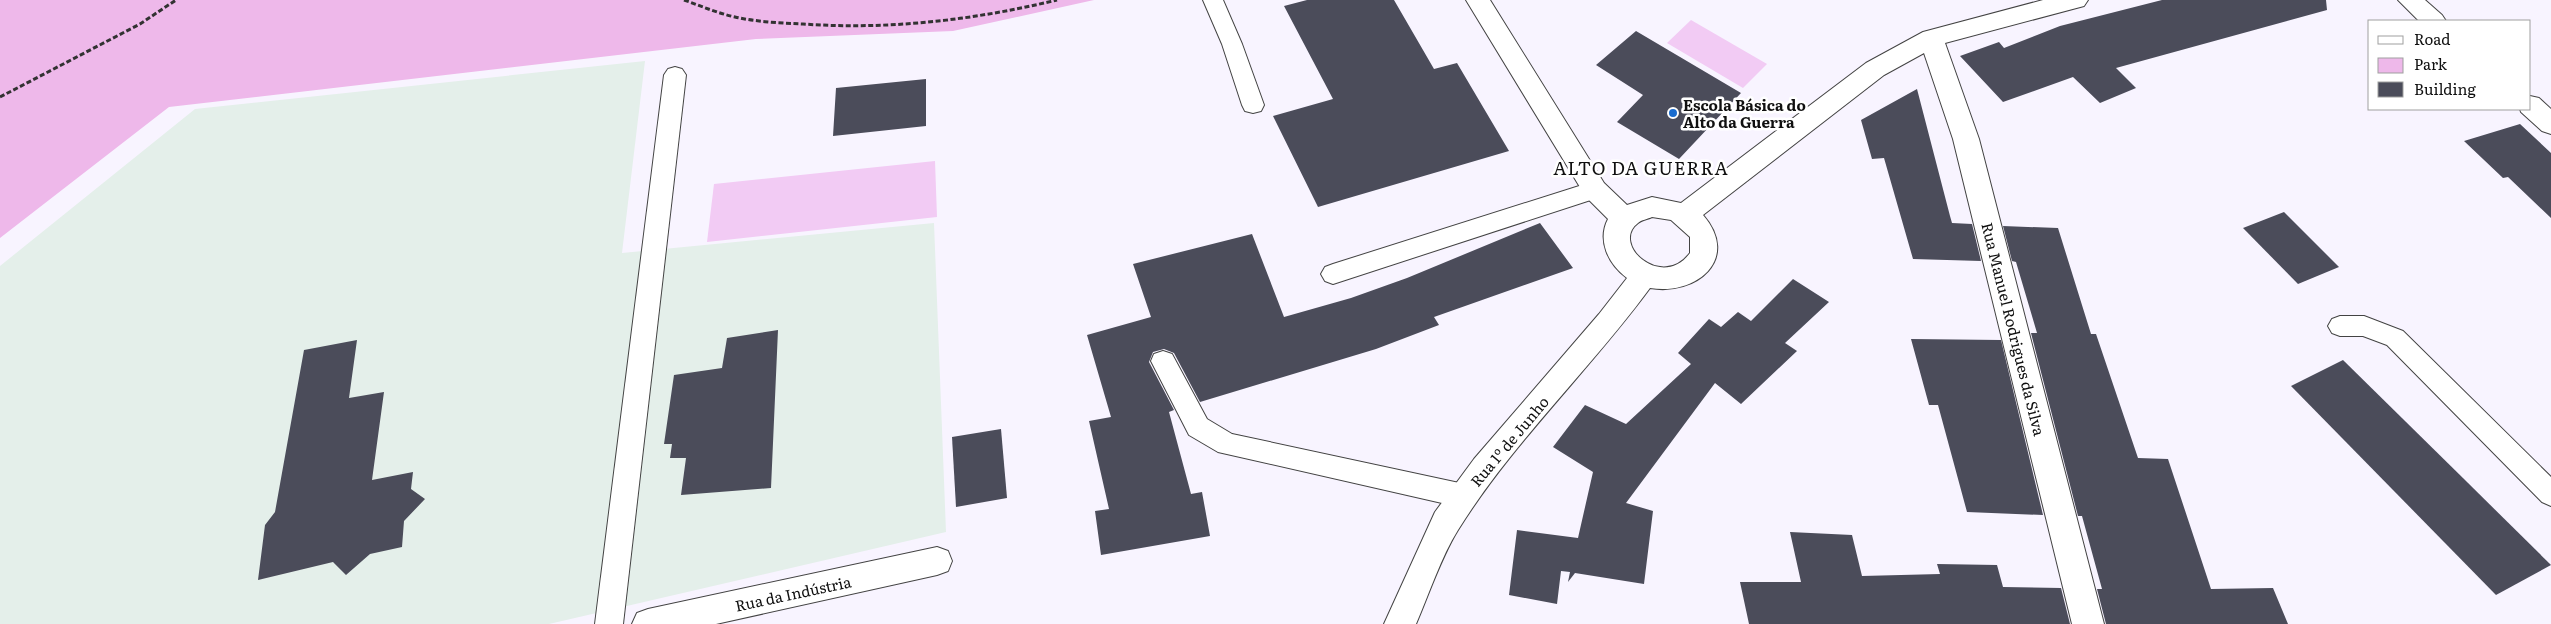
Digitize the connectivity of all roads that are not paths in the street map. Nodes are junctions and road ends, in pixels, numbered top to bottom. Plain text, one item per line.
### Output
1 (1212, 0) edge
2 (1478, 0) edge
3 (2076, 0) edge
4 (2410, 0) edge
5 (2433, 20) edge
6 (1931, 38) junction
7 (674, 75) dead end
8 (1253, 105) dead end
9 (2531, 106) edge
10 (2551, 124) edge
11 (1595, 190) junction
12 (1684, 215) junction
13 (1623, 217) junction
14 (1333, 274) dead end
15 (1644, 275) junction
16 (2340, 326) dead end
17 (1163, 361) dead end
18 (2551, 494) edge
19 (1464, 496) junction
20 (937, 561) dead end
21 (609, 624) edge
22 (648, 624) edge
23 (1400, 624) edge
24 (2088, 624) edge

1 - 8 lane
2 - 11 street
3 - 6 street
4 - 5 street
6 - 12 street
6 - 24 street, Rua Manuel Rodrigues da Silva
7 - 21 lane
9 - 10 street
11 - 13 street
11 - 14 lane
12 - 13 street
12 - 15 street
13 - 15 street
15 - 19 street, Rua 1º de Junho
16 - 18 lane
17 - 19 lane
19 - 23 street, Rua 1º de Junho
20 - 22 street, Rua da Indústria

